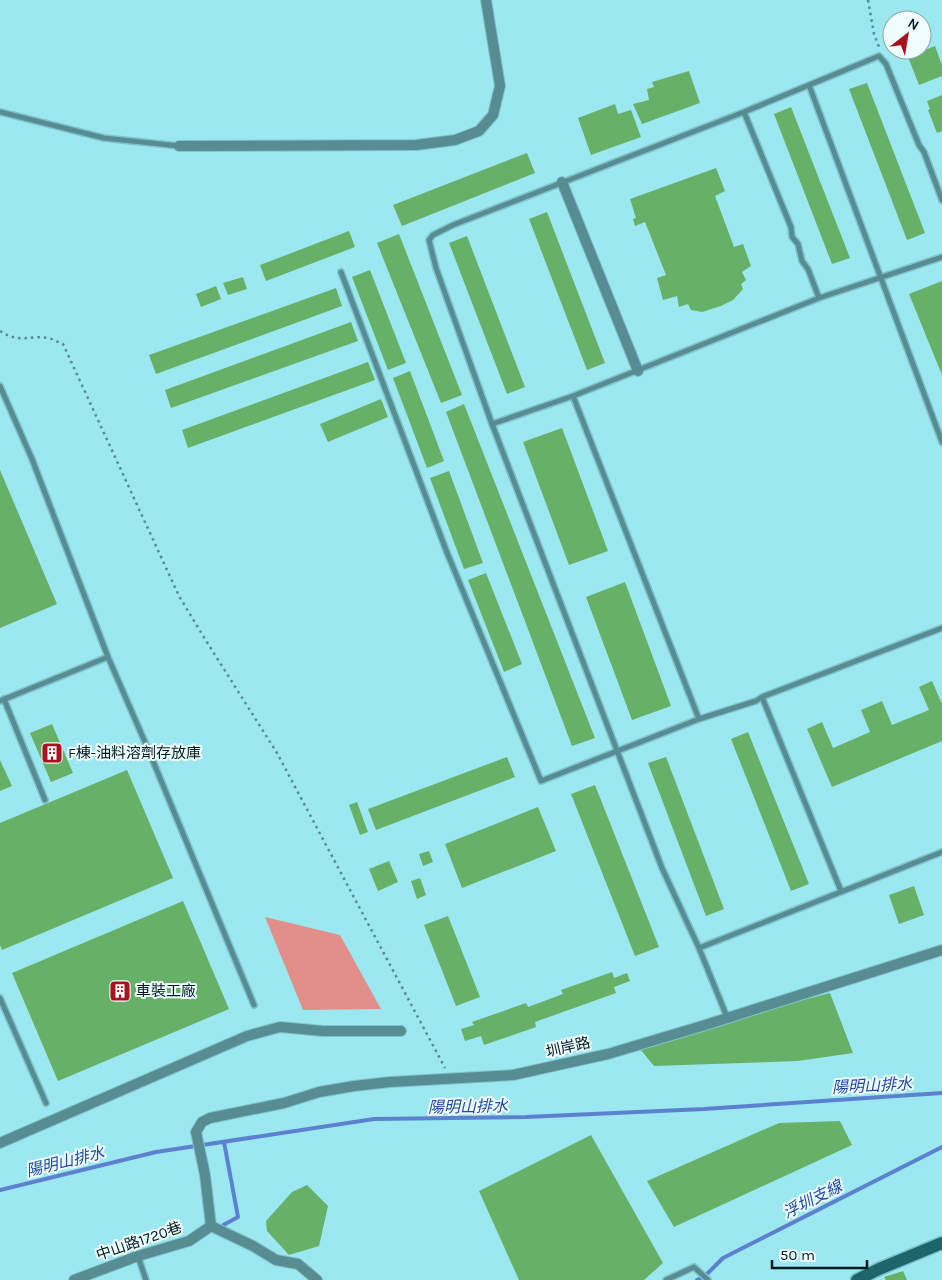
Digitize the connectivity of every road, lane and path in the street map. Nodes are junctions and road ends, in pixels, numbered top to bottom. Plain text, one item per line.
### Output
1 (486, 0) edge
2 (868, 0) edge
3 (879, 56) junction
4 (809, 85) junction
5 (0, 112) edge
6 (744, 112) junction
7 (179, 146) joint
8 (562, 182) junction
9 (942, 200) edge
10 (942, 257) edge
11 (341, 272) dead end
12 (882, 277) junction
13 (819, 298) junction
14 (0, 331) edge
15 (638, 371) junction
16 (0, 386) edge
17 (573, 396) junction
18 (492, 424) junction
19 (942, 442) edge
20 (942, 628) edge
21 (108, 657) junction
22 (762, 697) junction
23 (2, 700) edge
24 (699, 719) junction
25 (617, 752) junction
26 (44, 800) dead end
27 (942, 852) edge
28 (841, 891) junction
29 (698, 948) junction
30 (942, 950) edge
31 (0, 998) edge
32 (254, 1005) dead end
33 (728, 1017) junction
34 (401, 1030) dead end
35 (451, 1078) junction
36 (46, 1103) dead end
37 (0, 1143) edge
38 (210, 1226) junction
39 (942, 1243) edge
40 (138, 1256) junction
41 (92, 1277) edge
42 (74, 1280) edge
43 (146, 1280) edge
44 (317, 1280) edge
45 (666, 1280) edge
46 (708, 1280) edge
47 (857, 1280) edge

1 - 7 street
2 - 3 path
3 - 4 lane
3 - 9 lane
4 - 6 lane
4 - 12 lane
5 - 7 lane
6 - 8 lane
6 - 13 lane
8 - 15 street
8 - 18 lane
10 - 12 lane
11 - 25 lane
12 - 13 lane
12 - 19 lane
13 - 15 lane
14 - 35 path
15 - 17 lane
16 - 21 lane
17 - 18 lane
17 - 24 lane
18 - 25 lane
20 - 22 lane
21 - 23 lane
21 - 32 lane
22 - 24 lane
22 - 28 lane
23 - 26 lane
24 - 25 lane
25 - 29 lane
27 - 28 lane
28 - 29 lane
29 - 33 lane
30 - 33 street, 圳岸路
31 - 36 lane
33 - 35 street, 圳岸路
34 - 37 street
35 - 38 street, 圳岸路
38 - 40 street, 中山路1720巷
38 - 44 street
39 - 47 street
40 - 41 street, 中山路1720巷
40 - 43 lane
41 - 42 street, 中山路1720巷
45 - 46 lane

